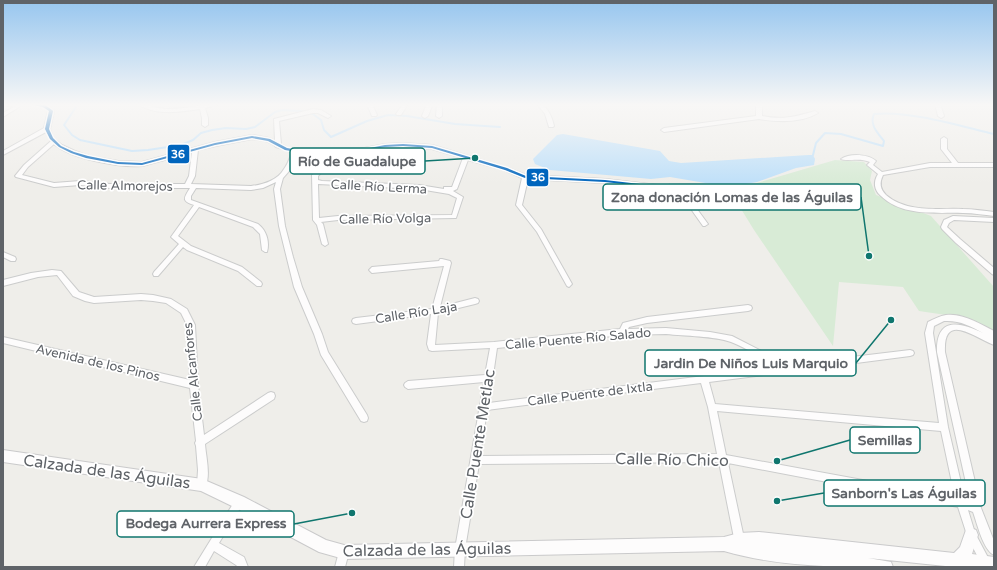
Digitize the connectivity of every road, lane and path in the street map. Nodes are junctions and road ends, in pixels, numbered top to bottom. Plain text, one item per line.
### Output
1 (44, 131) edge
2 (48, 131) edge
3 (277, 131) edge
4 (944, 139) dead end
5 (53, 142) junction
6 (278, 146) junction
7 (385, 146) junction
8 (195, 150) junction
9 (294, 151) junction
10 (3, 153) edge
11 (466, 158) junction
12 (844, 159) dead end
13 (956, 164) junction
14 (994, 165) edge
15 (881, 174) junction
16 (526, 177) junction
17 (280, 178) junction
18 (315, 181) junction
19 (629, 184) junction
20 (186, 186) junction
21 (194, 186) junction
22 (668, 188) junction
23 (722, 192) dead end
24 (197, 205) junction
25 (636, 206) dead end
26 (994, 214) edge
27 (454, 217) joint
28 (316, 220) junction
29 (994, 220) edge
30 (705, 224) dead end
31 (183, 243) junction
32 (325, 244) dead end
33 (265, 250) dead end
34 (3, 254) edge
35 (13, 259) dead end
36 (372, 270) dead end
37 (994, 272) edge
38 (156, 274) dead end
39 (3, 283) edge
40 (259, 284) dead end
41 (569, 284) dead end
42 (475, 301) dead end
43 (748, 308) dead end
44 (436, 311) junction
45 (356, 321) dead end
46 (623, 332) junction
47 (994, 335) edge
48 (3, 340) edge
49 (994, 342) edge
50 (494, 345) junction
51 (910, 353) dead end
52 (783, 368) junction
53 (488, 378) junction
54 (704, 379) junction
55 (194, 385) junction
56 (408, 385) dead end
57 (271, 396) dead end
58 (484, 407) junction
59 (712, 408) junction
60 (364, 418) dead end
61 (944, 427) junction
62 (199, 443) junction
63 (3, 456) edge
64 (722, 458) junction
65 (475, 460) junction
66 (202, 485) junction
67 (239, 502) junction
68 (961, 503) junction
69 (976, 508) junction
70 (970, 535) junction
71 (213, 545) junction
72 (740, 545) junction
73 (460, 549) junction
74 (994, 550) edge
75 (344, 552) junction
76 (956, 560) junction
77 (856, 565) edge
78 (989, 565) edge
79 (199, 567) edge
80 (243, 567) edge
81 (340, 567) edge
82 (459, 567) edge
83 (886, 567) edge

1 - 10 street
2 - 5 street
3 - 6 street
4 - 13 street
5 - 8 street
5 - 20 street, Calle Almorejos
6 - 8 street
6 - 9 street
7 - 9 street
7 - 11 street
7 - 18 street
8 - 20 street
9 - 17 street
11 - 16 street
11 - 18 street, Calle Río Lerma
12 - 15 street
13 - 14 street
13 - 15 street
15 - 26 street
16 - 19 street
16 - 41 street
17 - 21 street, Calle Almorejos
17 - 60 street
18 - 27 street, Calle Río Lerma
18 - 28 street
19 - 22 street
19 - 25 street
20 - 21 street, Calle Almorejos
21 - 24 street
22 - 23 street
22 - 30 street
24 - 31 street
24 - 33 street
27 - 28 street, Calle Río Volga
28 - 32 street
29 - 37 street
31 - 38 street
31 - 40 street
34 - 35 street
36 - 44 street
39 - 55 street, Calle Alcanfores
42 - 44 street, Calle Río Laja
43 - 46 street
44 - 45 street, Calle Río Laja
44 - 50 street, Calle Puente Río Salado
46 - 50 street, Calle Puente Río Salado
46 - 52 street, Calle Puente Río Salado
47 - 61 street
48 - 55 street, Avenida de los Pinos
49 - 69 street
50 - 53 street, Calle Puente Metlac
51 - 52 street, Calle Puente de Ixtla
52 - 54 street, Calle Puente de Ixtla
53 - 56 street
53 - 58 street, Calle Puente Metlac
54 - 58 street, Calle Puente de Ixtla
54 - 59 street
55 - 62 street, Calle Alcanfores
57 - 62 street
58 - 65 street, Calle Puente Metlac
59 - 61 street
59 - 64 street
61 - 68 street
62 - 66 street, Calle Alcanfores
63 - 66 main road, Calzada de las Águilas
64 - 65 street, Calle Río Chico
64 - 68 street, Calle Río Chico
64 - 72 street
65 - 73 street, Calle Puente Metlac
66 - 67 main road, Calzada de las Águilas
67 - 71 street
67 - 75 main road, Calzada de las Águilas
68 - 69 street, Calle Río Chico
68 - 70 street
69 - 74 street
70 - 76 main road
70 - 78 street
71 - 79 street
71 - 80 street
72 - 73 main road, Calzada de las Águilas
72 - 76 main road, Calzada de las Águilas
72 - 77 main road, Calzada de las Águilas
73 - 75 main road, Calzada de las Águilas
73 - 82 street, Calle Puente Metlac
75 - 81 street
76 - 78 main road, Calzada de las Águilas
77 - 83 main road, Calzada de las Águilas

